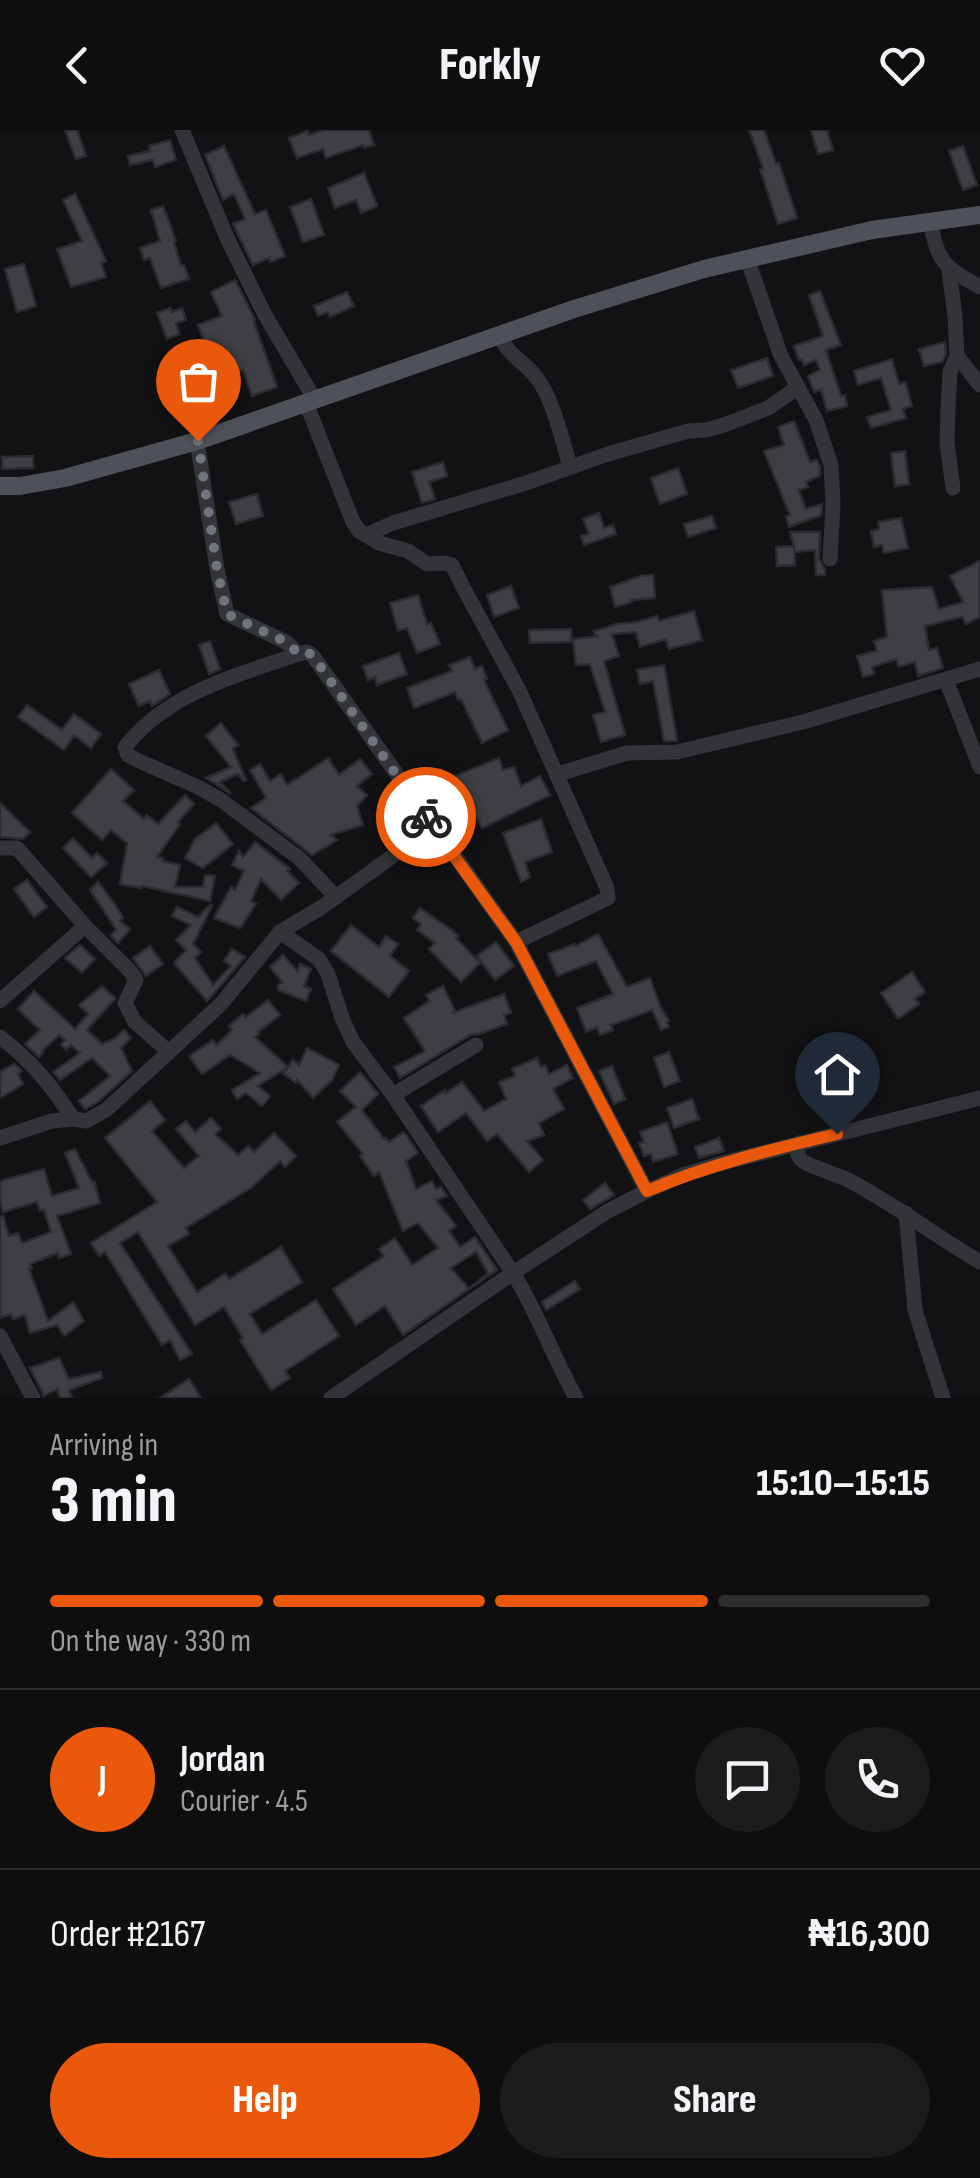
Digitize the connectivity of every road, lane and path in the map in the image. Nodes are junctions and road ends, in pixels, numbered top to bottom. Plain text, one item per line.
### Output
1 (182, 130) edge
2 (980, 215) edge
3 (930, 222) junction
4 (747, 258) junction
5 (949, 270) junction
6 (980, 287) edge
7 (499, 335) junction
8 (957, 356) junction
9 (980, 385) edge
10 (797, 388) junction
11 (310, 402) junction
12 (198, 441) junction
13 (570, 467) junction
14 (0, 486) edge
15 (952, 488) dead end
16 (366, 536) junction
17 (830, 559) dead end
18 (299, 654) junction
19 (980, 668) edge
20 (946, 680) junction
21 (980, 767) edge
22 (558, 774) junction
23 (433, 827) junction
24 (0, 848) edge
25 (336, 897) junction
26 (85, 926) junction
27 (280, 932) junction
28 (516, 942) junction
29 (0, 1001) edge
30 (0, 1037) edge
31 (476, 1044) dead end
32 (169, 1052) junction
33 (393, 1095) junction
34 (980, 1098) edge
35 (73, 1119) junction
36 (0, 1138) edge
37 (799, 1143) junction
38 (647, 1191) junction
39 (906, 1213) junction
40 (980, 1262) edge
41 (513, 1273) junction
42 (0, 1336) edge
43 (5, 1363) edge
44 (33, 1398) edge
45 (331, 1398) edge
46 (576, 1398) edge
47 (943, 1398) edge

1 - 11 street
2 - 3 main road
3 - 4 main road
3 - 5 street
4 - 7 main road
4 - 10 street
5 - 6 street
5 - 8 street
7 - 11 main road
7 - 13 street
8 - 9 street
8 - 15 street
10 - 13 street
10 - 17 street
11 - 12 main road
11 - 16 street
12 - 14 main road
12 - 18 street
13 - 16 street
16 - 22 street
18 - 23 street
18 - 25 street
19 - 20 street
20 - 21 street
20 - 22 street
22 - 28 street
23 - 25 street
23 - 28 street
24 - 26 street
25 - 27 street
26 - 29 street
26 - 32 street
27 - 32 street
27 - 33 street
28 - 38 street
30 - 35 street
31 - 33 street
32 - 35 street
33 - 41 street
34 - 37 street
35 - 36 street
37 - 38 street
37 - 39 street
38 - 41 street
39 - 40 street
39 - 47 street
41 - 45 street
41 - 46 street
42 - 43 street
43 - 44 street

